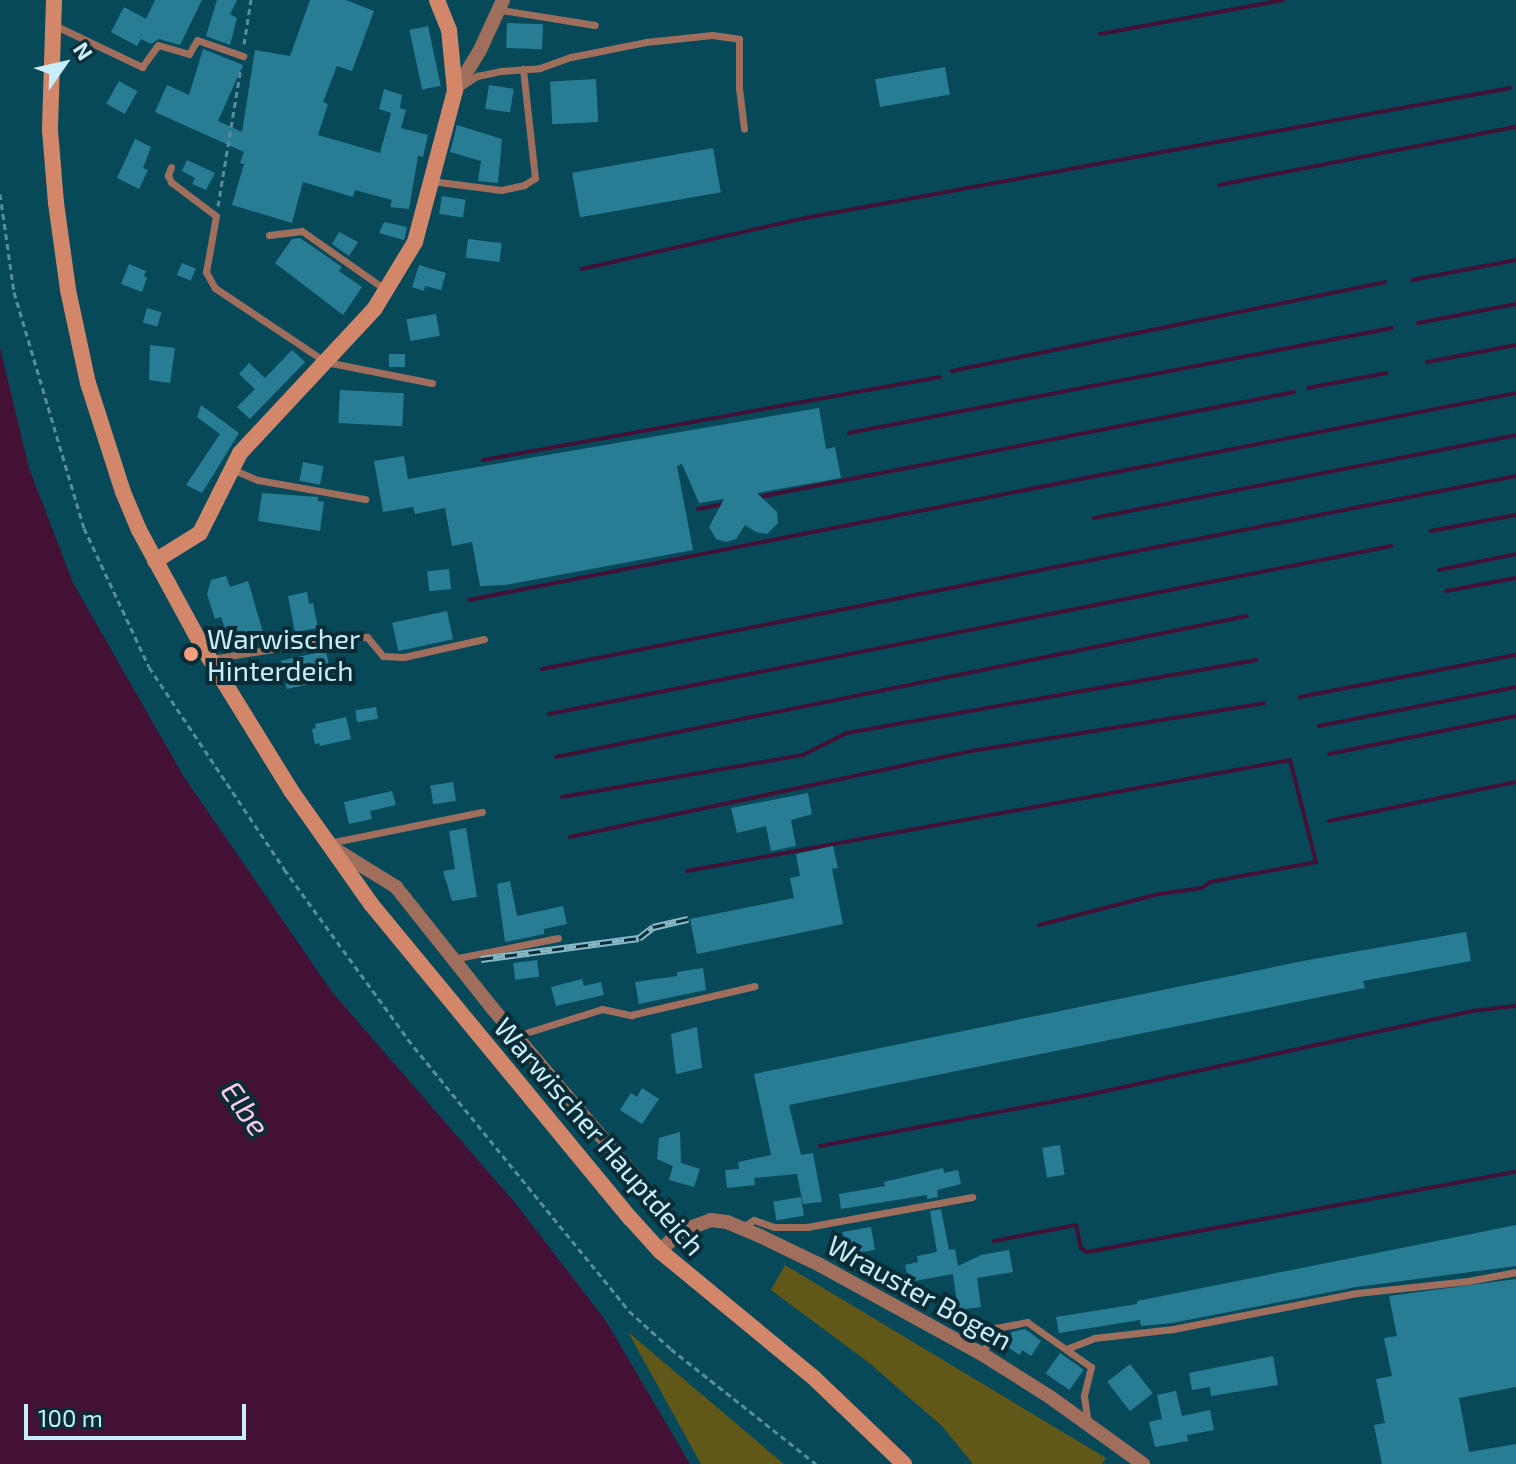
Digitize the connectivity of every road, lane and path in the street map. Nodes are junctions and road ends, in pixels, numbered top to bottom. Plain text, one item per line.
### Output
1 (54, 0) edge
2 (251, 0) edge
3 (437, 0) edge
4 (502, 5) edge
5 (52, 24) junction
6 (595, 25) dead end
7 (243, 56) junction
8 (523, 69) junction
9 (455, 91) junction
10 (744, 129) dead end
11 (171, 167) dead end
12 (429, 181) junction
13 (216, 216) junction
14 (269, 235) dead end
15 (386, 290) junction
16 (326, 362) junction
17 (432, 383) dead end
18 (232, 469) junction
19 (365, 499) dead end
20 (155, 561) junction
21 (484, 639) dead end
22 (209, 659) junction
23 (482, 812) dead end
24 (327, 843) junction
25 (558, 938) dead end
26 (453, 959) junction
27 (755, 986) dead end
28 (516, 1036) junction
29 (972, 1197) dead end
30 (741, 1228) junction
31 (681, 1231) junction
32 (660, 1251) junction
33 (1516, 1272) edge
34 (1066, 1349) junction
35 (982, 1354) junction
36 (1088, 1423) junction
37 (904, 1464) edge
38 (1143, 1464) edge

1 - 5 street, Warwischer Hauptdeich
2 - 7 path
3 - 9 street
4 - 6 lane
4 - 9 street
5 - 7 lane
5 - 20 street, Warwischer Hauptdeich
7 - 13 path
8 - 9 lane
8 - 10 lane
8 - 12 lane
9 - 12 street
11 - 13 lane
12 - 15 street
13 - 16 lane
14 - 15 lane
15 - 16 street
16 - 17 lane
16 - 18 street
18 - 19 lane
18 - 20 street
20 - 22 street, Warwischer Hauptdeich
21 - 22 lane
22 - 24 street, Warwischer Hauptdeich
23 - 24 lane
24 - 26 street, Warwischer Hauptdeich
24 - 32 street, Warwischer Hauptdeich
25 - 26 lane
26 - 28 street, Warwischer Hauptdeich
27 - 28 lane
28 - 31 street, Warwischer Hauptdeich
29 - 30 lane
30 - 31 street, Wrauster Bogen
30 - 35 street, Wrauster Bogen
31 - 32 street
32 - 37 street, Warwischer Hauptdeich
33 - 34 lane
34 - 35 lane
34 - 36 lane
35 - 36 street, Wrauster Bogen
36 - 38 street, Wrauster Bogen

